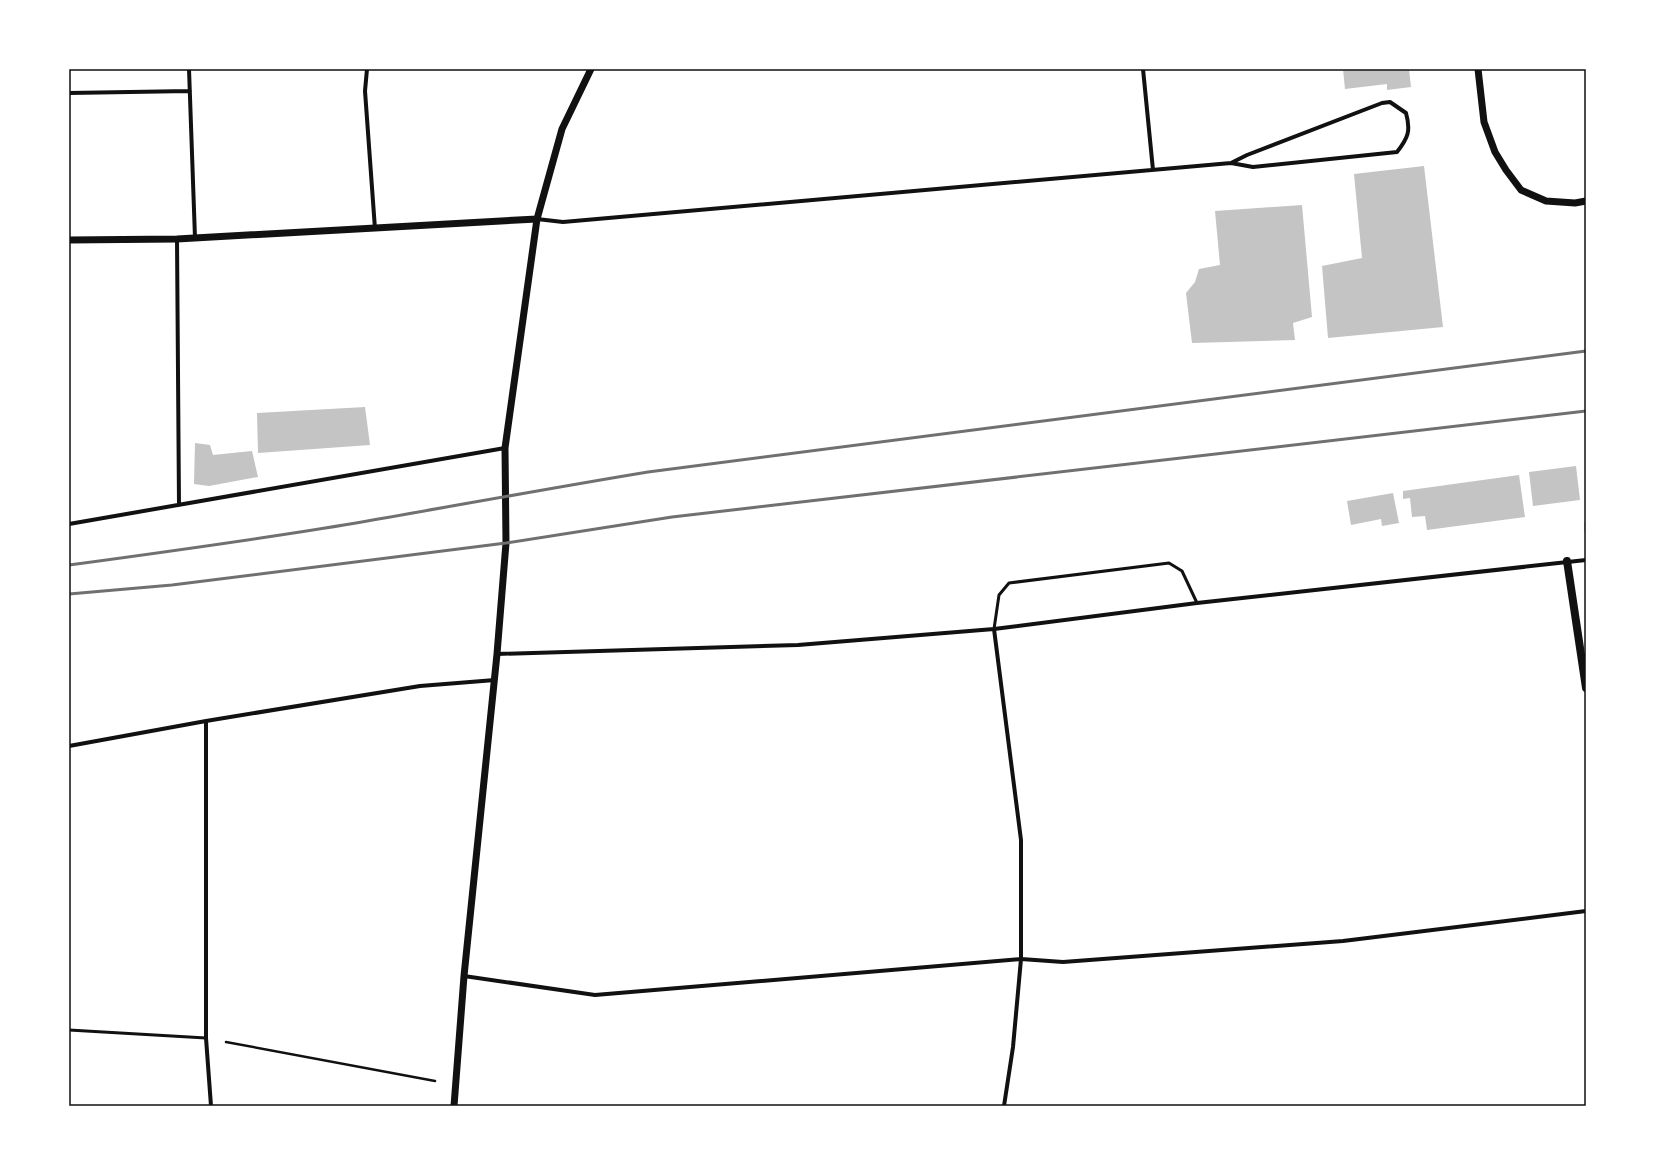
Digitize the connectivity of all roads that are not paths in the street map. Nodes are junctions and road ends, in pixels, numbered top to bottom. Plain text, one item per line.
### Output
1 (189, 69) edge
2 (367, 69) edge
3 (590, 69) edge
4 (1143, 69) edge
5 (1478, 69) edge
6 (190, 91) junction
7 (69, 93) edge
8 (1232, 163) junction
9 (1153, 170) junction
10 (1586, 201) edge
11 (537, 219) junction
12 (375, 229) junction
13 (195, 238) junction
14 (177, 239) junction
15 (69, 240) edge
16 (505, 448) junction
17 (179, 505) junction
18 (69, 524) edge
19 (1586, 560) edge
20 (1567, 561) junction
21 (1197, 603) junction
22 (994, 629) junction
23 (497, 654) junction
24 (495, 680) junction
25 (1586, 688) edge
26 (206, 721) junction
27 (69, 746) edge
28 (1586, 911) edge
29 (1021, 959) junction
30 (464, 976) junction
31 (69, 1030) edge
32 (206, 1038) junction
33 (211, 1106) edge
34 (454, 1106) edge
35 (1004, 1106) edge

1 - 6 street
2 - 12 street
3 - 11 street
4 - 9 street
5 - 10 street
6 - 7 street
6 - 13 street
8 - 8 street
8 - 9 street
9 - 11 street
11 - 12 street
11 - 16 street
12 - 13 street
13 - 14 street
14 - 15 street
14 - 17 street
16 - 17 street
16 - 23 street
17 - 18 street
19 - 20 street
20 - 21 street
20 - 25 main road
21 - 22 street
21 - 22 lane
22 - 23 street
22 - 29 street
23 - 24 street
24 - 26 street
24 - 30 street
26 - 27 street
26 - 32 street
28 - 29 street
29 - 30 street
29 - 35 street
30 - 34 street
31 - 32 lane
32 - 33 street

